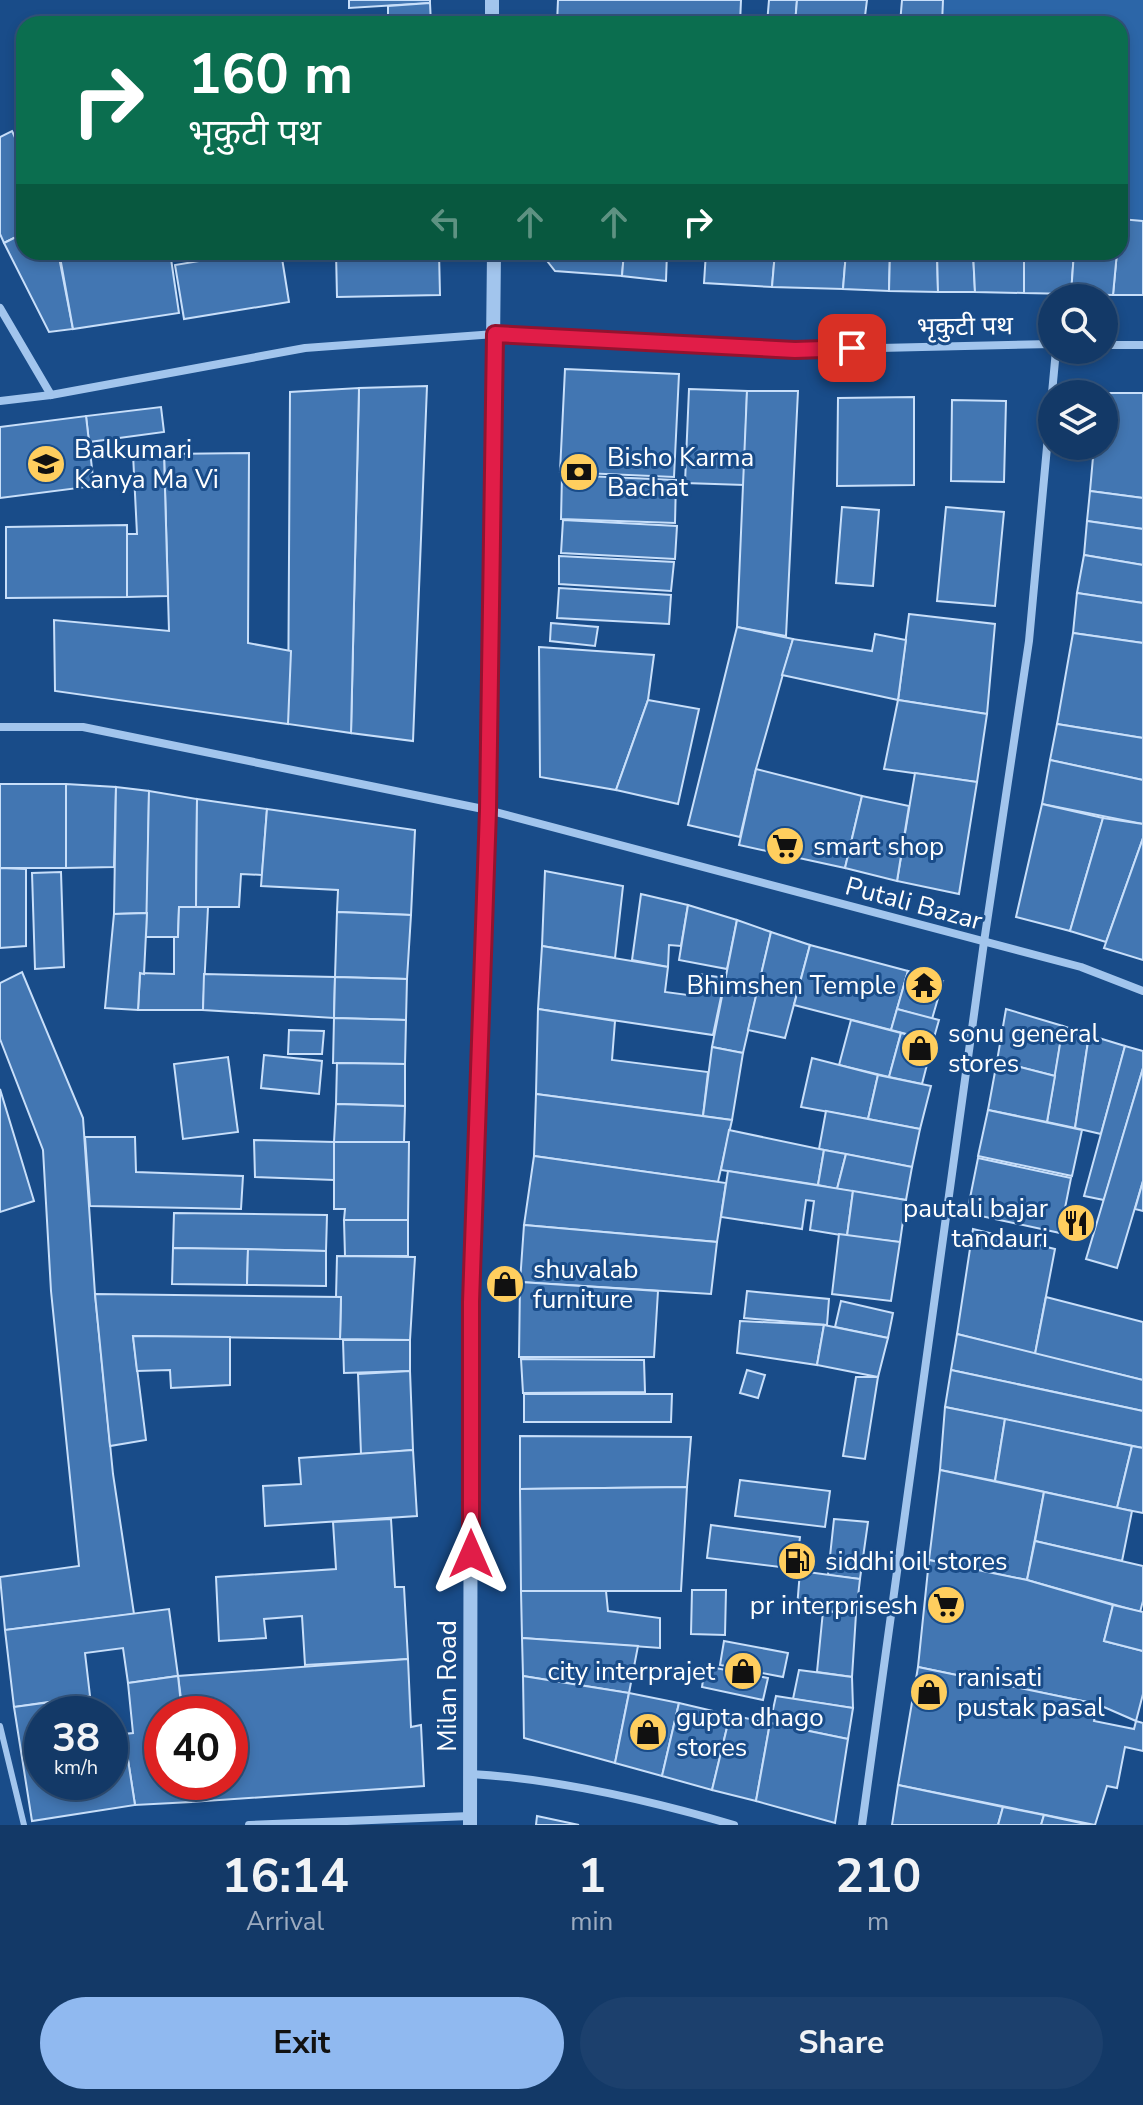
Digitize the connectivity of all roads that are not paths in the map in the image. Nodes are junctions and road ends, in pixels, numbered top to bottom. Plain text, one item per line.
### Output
1 (494, 260) edge
2 (0, 308) edge
3 (495, 334) junction
4 (1038, 344) edge
5 (1118, 345) edge
6 (1143, 345) edge
7 (1055, 364) edge
8 (51, 395) junction
9 (0, 401) edge
10 (0, 727) edge
11 (488, 810) junction
12 (984, 942) junction
13 (1143, 991) edge
14 (0, 1726) edge
15 (471, 1774) junction
16 (470, 1820) edge
17 (24, 1825) edge
18 (249, 1825) edge
19 (734, 1825) edge
20 (862, 1825) edge

1 - 3 street, Milan Road
2 - 8 street
3 - 4 street, भृकुटी पथ
3 - 8 street, भृकुटी पथ
3 - 11 street, Milan Road
5 - 6 street
7 - 12 street
8 - 9 street, भृकुटी पथ
10 - 11 street, Putali Bazar
11 - 12 street, Putali Bazar
11 - 15 street, Milan Road
12 - 13 street, Putali Bazar
12 - 20 street
14 - 17 lane
15 - 16 street, Milan Road
15 - 19 street
16 - 18 street

